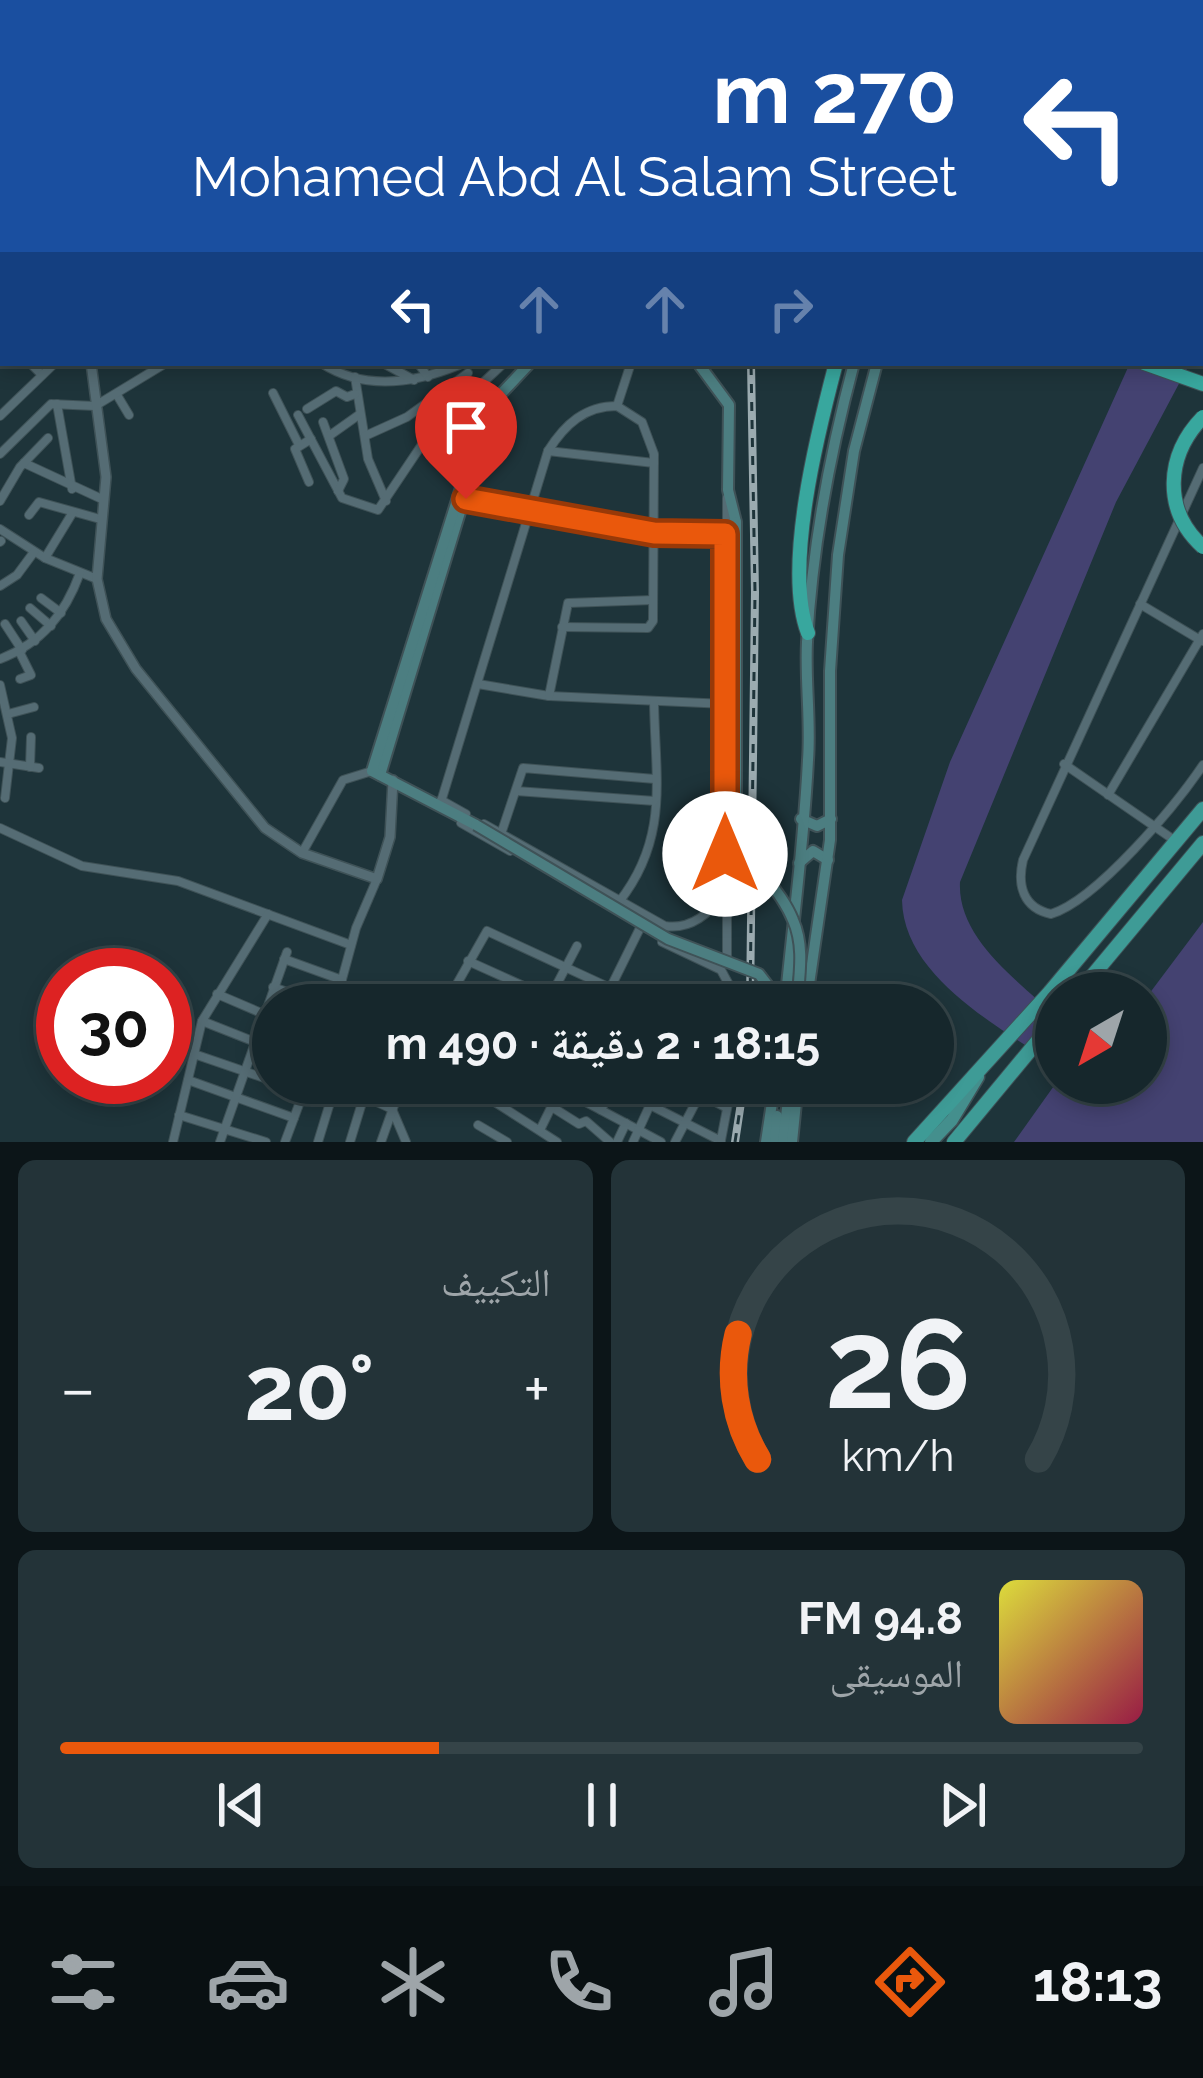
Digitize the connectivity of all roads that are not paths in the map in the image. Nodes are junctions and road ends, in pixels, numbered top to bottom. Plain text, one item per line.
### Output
1 (33, 366) edge
2 (52, 366) edge
3 (92, 366) edge
4 (161, 366) edge
5 (328, 366) edge
6 (389, 366) edge
7 (420, 366) edge
8 (454, 366) edge
9 (461, 366) edge
10 (499, 366) edge
11 (527, 366) edge
12 (630, 366) edge
13 (700, 366) edge
14 (835, 366) edge
15 (853, 366) edge
16 (876, 366) edge
17 (1152, 366) edge
18 (468, 373) junction
19 (42, 375) junction
20 (355, 377) junction
21 (428, 377) junction
22 (415, 380) junction
23 (480, 384) junction
24 (1203, 384) edge
25 (273, 393) dead end
26 (117, 394) junction
27 (355, 394) junction
28 (495, 397) junction
29 (57, 404) junction
30 (94, 406) junction
31 (617, 406) junction
32 (360, 414) junction
33 (0, 415) edge
34 (129, 415) dead end
35 (1203, 417) edge
36 (322, 422) dead end
37 (26, 434) junction
38 (329, 436) junction
39 (365, 436) junction
40 (48, 438) dead end
41 (311, 439) junction
42 (299, 445) junction
43 (39, 448) junction
44 (548, 451) junction
45 (0, 454) edge
46 (24, 463) junction
47 (654, 463) junction
48 (1203, 468) edge
49 (309, 482) dead end
50 (72, 489) junction
51 (728, 490) junction
52 (340, 495) junction
53 (466, 499) junction
54 (104, 500) junction
55 (0, 502) edge
56 (383, 504) junction
57 (73, 512) junction
58 (531, 513) junction
59 (29, 515) dead end
60 (100, 519) junction
61 (2, 526) edge
62 (654, 533) junction
63 (725, 534) junction
64 (1203, 547) edge
65 (34, 552) junction
66 (45, 558) junction
67 (80, 573) junction
68 (97, 579) junction
69 (0, 586) edge
70 (41, 598) dead end
71 (653, 600) junction
72 (1140, 604) junction
73 (30, 608) dead end
74 (62, 613) junction
75 (21, 621) dead end
76 (5, 624) dead end
77 (51, 626) junction
78 (562, 627) junction
79 (808, 633) junction
80 (1202, 638) edge
81 (35, 640) junction
82 (20, 650) junction
83 (0, 659) edge
84 (20, 680) dead end
85 (0, 685) edge
86 (478, 685) junction
87 (549, 696) junction
88 (654, 701) junction
89 (726, 704) junction
90 (34, 707) dead end
91 (4, 708) edge
92 (32, 737) dead end
93 (4, 763) edge
94 (1064, 764) junction
95 (1203, 765) edge
96 (376, 773) junction
97 (655, 779) junction
98 (393, 780) junction
99 (516, 791) junction
100 (1108, 795) junction
101 (5, 798) dead end
102 (656, 801) junction
103 (440, 802) junction
104 (1203, 809) edge
105 (801, 819) junction
106 (831, 819) junction
107 (0, 828) edge
108 (1157, 829) junction
109 (501, 834) junction
110 (1178, 843) junction
111 (1203, 843) edge
112 (302, 853) junction
113 (828, 860) junction
114 (799, 863) junction
115 (377, 879) junction
116 (725, 892) junction
117 (619, 902) junction
118 (268, 914) junction
119 (646, 917) junction
120 (640, 928) junction
121 (351, 945) junction
122 (577, 946) dead end
123 (468, 961) junction
124 (567, 966) junction
125 (1096, 972) edge
126 (727, 975) junction
127 (342, 980) junction
128 (274, 984) edge
129 (341, 984) edge
130 (456, 984) edge
131 (513, 984) edge
132 (558, 984) edge
133 (605, 984) edge
134 (612, 984) edge
135 (724, 984) edge
136 (731, 984) edge
137 (767, 984) edge
138 (787, 984) edge
139 (799, 984) edge
140 (809, 984) edge
141 (217, 994) junction
142 (252, 1009) edge
143 (202, 1021) junction
144 (252, 1040) edge
145 (1035, 1045) edge
146 (252, 1046) edge
147 (194, 1054) junction
148 (192, 1063) edge
149 (981, 1070) junction
150 (242, 1072) junction
151 (252, 1075) edge
152 (192, 1082) edge
153 (233, 1099) junction
154 (181, 1104) edge
155 (299, 1104) edge
156 (329, 1104) edge
157 (362, 1104) edge
158 (381, 1104) edge
159 (394, 1104) edge
160 (501, 1104) edge
161 (553, 1104) edge
162 (591, 1104) edge
163 (604, 1104) edge
164 (650, 1104) edge
165 (658, 1104) edge
166 (695, 1104) edge
167 (719, 1104) edge
168 (728, 1104) edge
169 (782, 1104) edge
170 (788, 1104) edge
171 (552, 1107) junction
172 (727, 1108) junction
173 (392, 1109) junction
174 (601, 1110) junction
175 (178, 1115) junction
176 (294, 1118) junction
177 (685, 1123) junction
178 (626, 1124) junction
179 (478, 1125) dead end
180 (224, 1128) junction
181 (540, 1130) junction
182 (639, 1130) junction
183 (554, 1141) edge
184 (720, 1141) edge
185 (173, 1142) edge
186 (220, 1142) edge
187 (266, 1142) edge
188 (285, 1142) edge
189 (317, 1142) edge
190 (350, 1142) edge
191 (381, 1142) edge
192 (406, 1142) edge
193 (504, 1142) edge
194 (613, 1142) edge
195 (633, 1142) edge
196 (661, 1142) edge
197 (675, 1142) edge
198 (775, 1142) edge
199 (793, 1142) edge
200 (914, 1142) edge
201 (931, 1142) edge
202 (954, 1142) edge

1 - 19 street
2 - 19 street
3 - 30 street
4 - 26 street
5 - 20 street
6 - 22 street
7 - 21 street
8 - 21 street
9 - 18 street
10 - 23 street
11 - 28 main road
12 - 31 street
13 - 51 main road
14 - 79 highway
15 - 79 main road
16 - 106 main road
17 - 24 highway
18 - 23 street
18 - 39 street
19 - 33 street
20 - 22 street
20 - 27 street
21 - 22 street
23 - 28 street
23 - 56 street
25 - 42 street
26 - 30 street
26 - 34 street
27 - 32 street
27 - 41 street
28 - 53 main road
28 - 96 main road
29 - 30 street
29 - 37 street
29 - 50 street
30 - 54 street
31 - 44 street
31 - 47 street
32 - 38 street
32 - 39 street
35 - 64 highway, bridge
36 - 38 street
37 - 43 street
37 - 45 street
38 - 52 street
39 - 56 street
40 - 43 street
41 - 42 street
41 - 52 street
42 - 49 street
43 - 46 street
44 - 47 street
44 - 58 street
46 - 50 street
46 - 55 street
47 - 62 street
48 - 72 street
50 - 54 street
51 - 63 street
51 - 139 main road, bridge
52 - 56 street
53 - 58 street
53 - 96 main road
54 - 60 street
57 - 59 street
57 - 60 street
57 - 66 street
58 - 62 street
58 - 86 street
60 - 68 street
61 - 65 street
62 - 63 street
62 - 71 street
63 - 89 street
65 - 66 street
65 - 69 street
66 - 67 street
67 - 68 street
67 - 74 street
68 - 112 street
70 - 74 street
71 - 78 street
71 - 78 street
72 - 80 street
72 - 94 street
73 - 77 street
74 - 77 street
75 - 81 street
76 - 82 street
77 - 81 street
78 - 87 street
79 - 105 main road
80 - 100 street
81 - 82 street
82 - 83 street
82 - 84 street
85 - 91 street
86 - 87 street
86 - 103 street
87 - 88 street
88 - 89 street
88 - 97 street
89 - 116 street
90 - 91 street
91 - 93 street
92 - 93 street
93 - 101 street
94 - 100 street
94 - 108 street
95 - 108 street
96 - 98 main road
96 - 112 street
97 - 99 street
97 - 102 street
98 - 103 main road
98 - 115 street
99 - 102 street
99 - 109 street
100 - 108 street
102 - 117 street
103 - 109 street
103 - 120 street
103 - 137 main road, bridge
104 - 110 highway
105 - 106 main road
105 - 114 main road
106 - 113 main road
107 - 118 street
108 - 110 street
109 - 117 street
110 - 149 highway
111 - 125 highway
112 - 115 street
113 - 114 main road
113 - 140 main road
114 - 138 main road
115 - 121 street
116 - 119 street
116 - 126 street
117 - 119 street
118 - 121 street
118 - 141 street
119 - 120 street
120 - 126 street
120 - 134 street
121 - 127 street
122 - 124 street
123 - 124 street
123 - 130 street
123 - 131 street
124 - 132 street
124 - 133 street
126 - 135 street
126 - 136 street
127 - 128 street
127 - 129 street
141 - 142 street
141 - 143 street
143 - 144 street
143 - 147 street
145 - 202 highway
146 - 150 street
147 - 148 street
147 - 150 street
149 - 200 highway
149 - 201 main road
150 - 151 street
150 - 153 street
152 - 153 street
153 - 176 street
153 - 180 street
154 - 175 street
155 - 176 street
156 - 189 street
157 - 190 street
158 - 173 street
159 - 173 street
160 - 181 street
161 - 171 street
162 - 174 street
163 - 174 street
164 - 182 street
165 - 177 street
166 - 177 street
167 - 172 street
168 - 172 street
169 - 198 main road
170 - 199 main road
171 - 181 street
171 - 194 street
172 - 184 street
173 - 191 street
173 - 192 street
174 - 178 street
175 - 180 street
175 - 185 street
176 - 188 street
177 - 184 street
177 - 197 street
178 - 182 street
178 - 194 street
179 - 193 street
180 - 186 street
180 - 187 street
181 - 183 street
182 - 195 street
182 - 196 street

